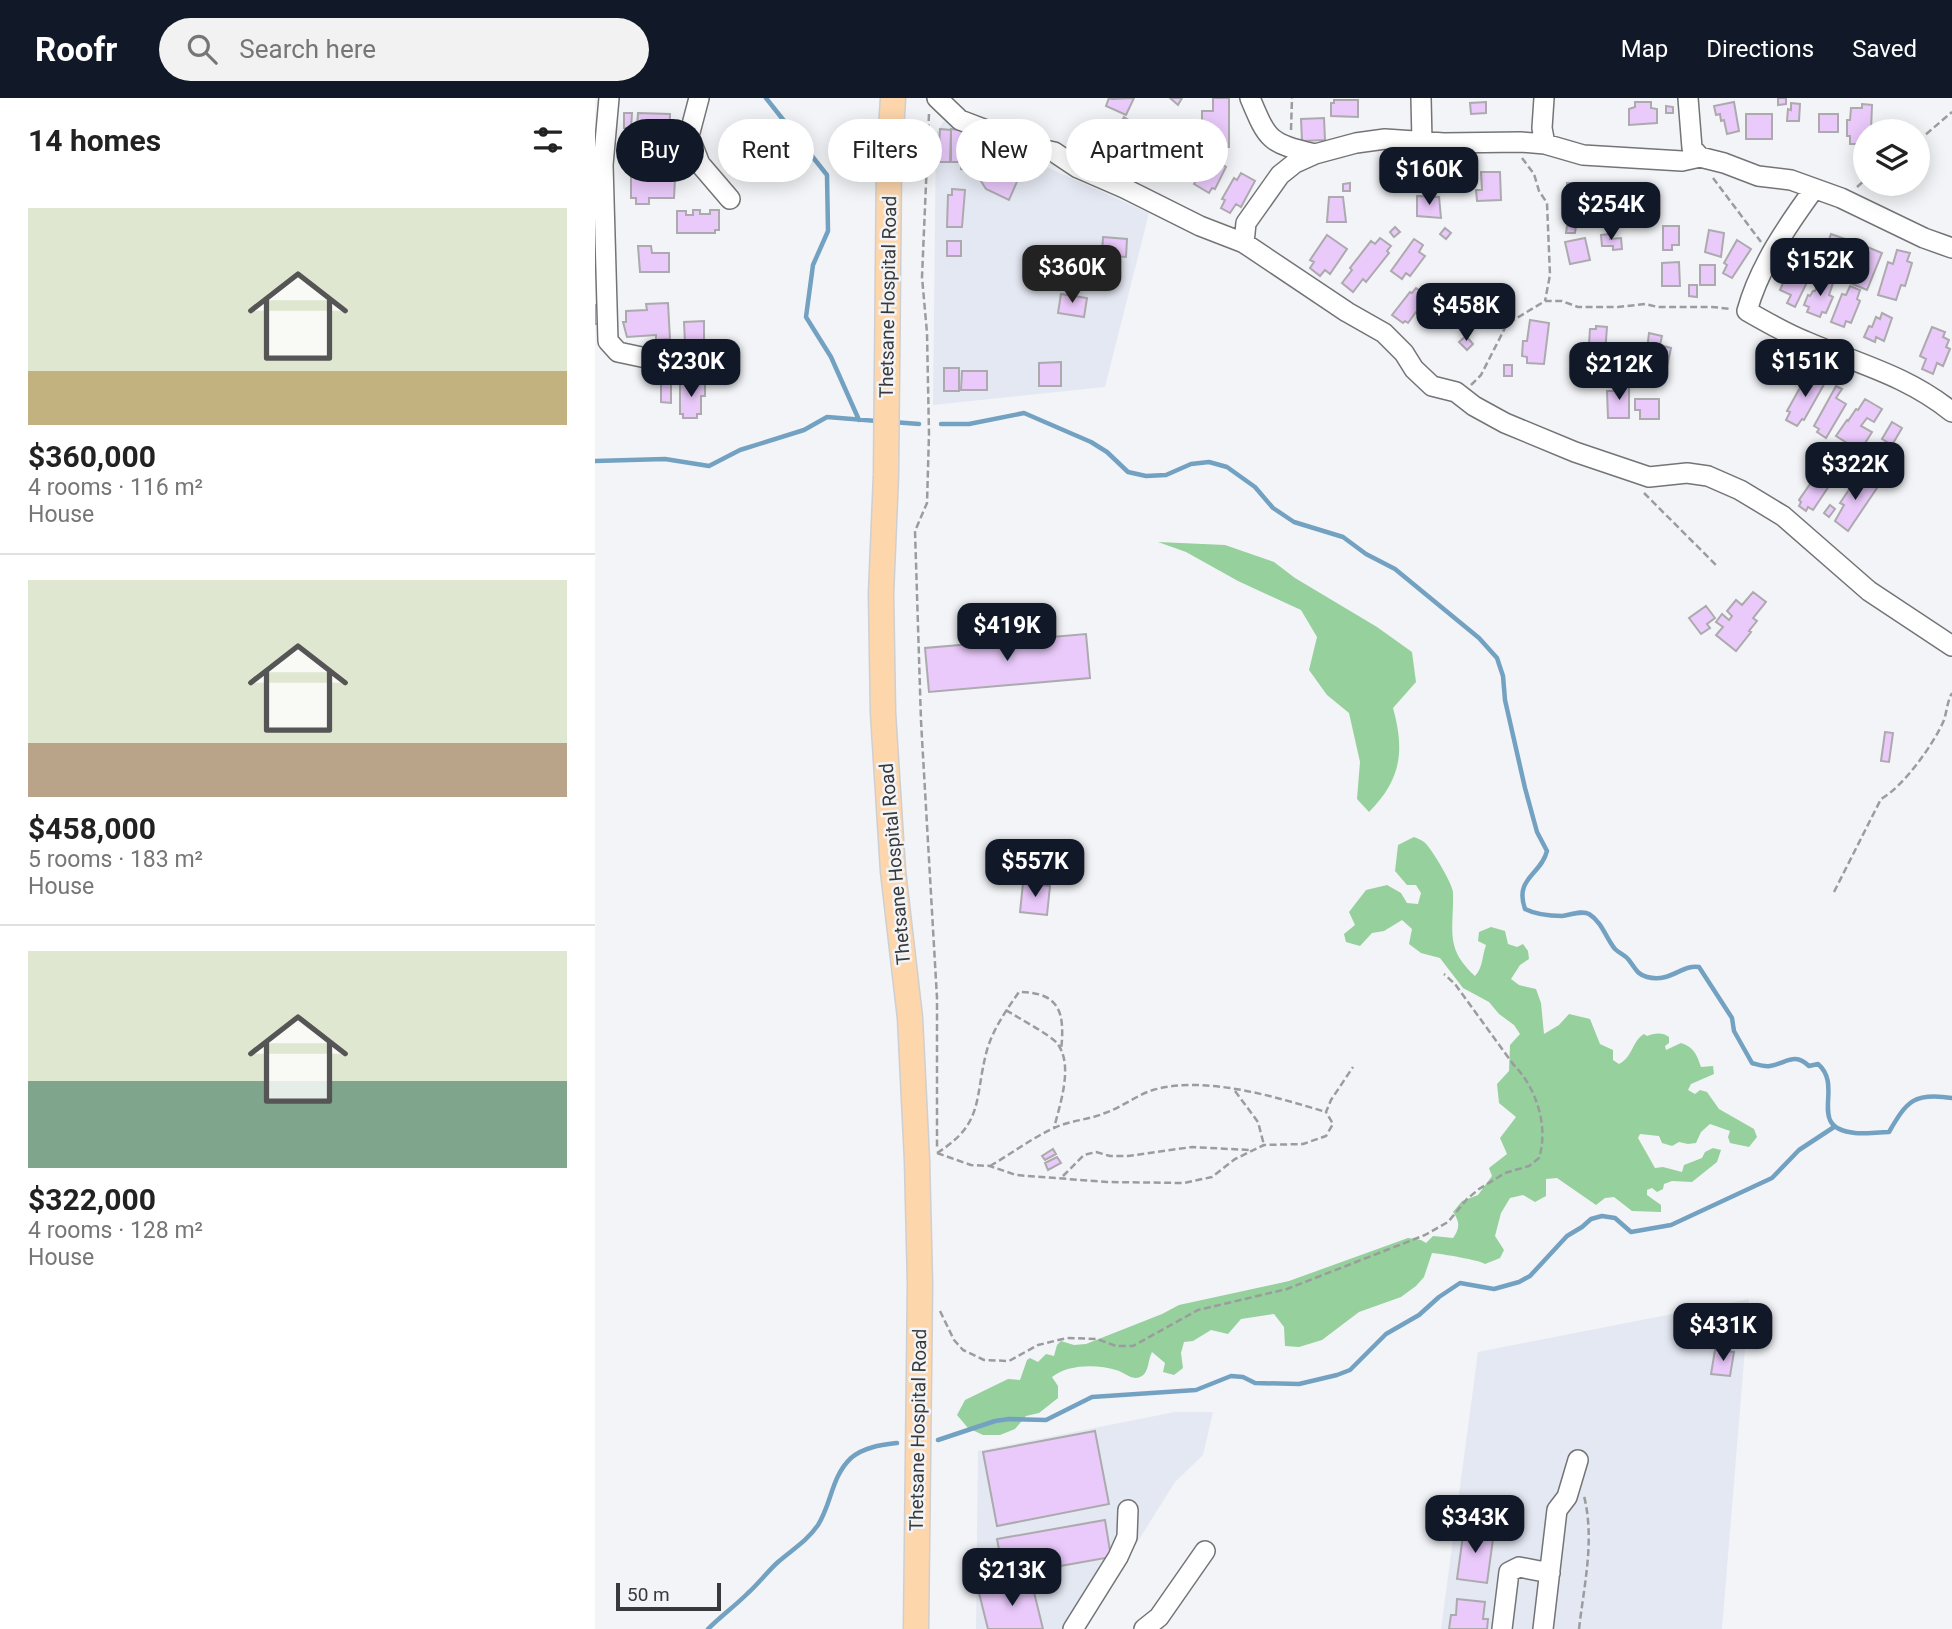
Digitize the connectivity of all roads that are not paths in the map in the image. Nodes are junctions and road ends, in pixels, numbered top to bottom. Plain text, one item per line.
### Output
1 (609, 98) edge
2 (699, 98) edge
3 (893, 98) edge
4 (1250, 98) edge
5 (1421, 98) edge
6 (1544, 98) edge
7 (1688, 98) edge
8 (934, 103) edge
9 (1422, 141) junction
10 (1545, 144) junction
11 (1315, 154) junction
12 (1700, 157) junction
13 (1814, 188) junction
14 (730, 199) dead end
15 (1244, 243) junction
16 (1952, 248) edge
17 (665, 362) dead end
18 (1952, 412) edge
19 (1952, 646) edge
20 (1579, 1460) dead end
21 (1128, 1510) dead end
22 (1205, 1551) dead end
23 (1550, 1573) junction
24 (916, 1629) edge
25 (1073, 1629) edge
26 (1144, 1629) edge
27 (1502, 1629) edge
28 (1543, 1629) edge

1 - 17 street
2 - 14 street
3 - 24 main road, Thetsane Hospital Road
4 - 11 street
5 - 9 street
6 - 10 street
7 - 12 street
8 - 15 street
9 - 10 street
9 - 11 street
10 - 12 street
11 - 15 street
12 - 13 street
13 - 16 street
13 - 18 street
15 - 19 street
20 - 23 street
21 - 25 street
22 - 26 street
23 - 27 street
23 - 28 street

